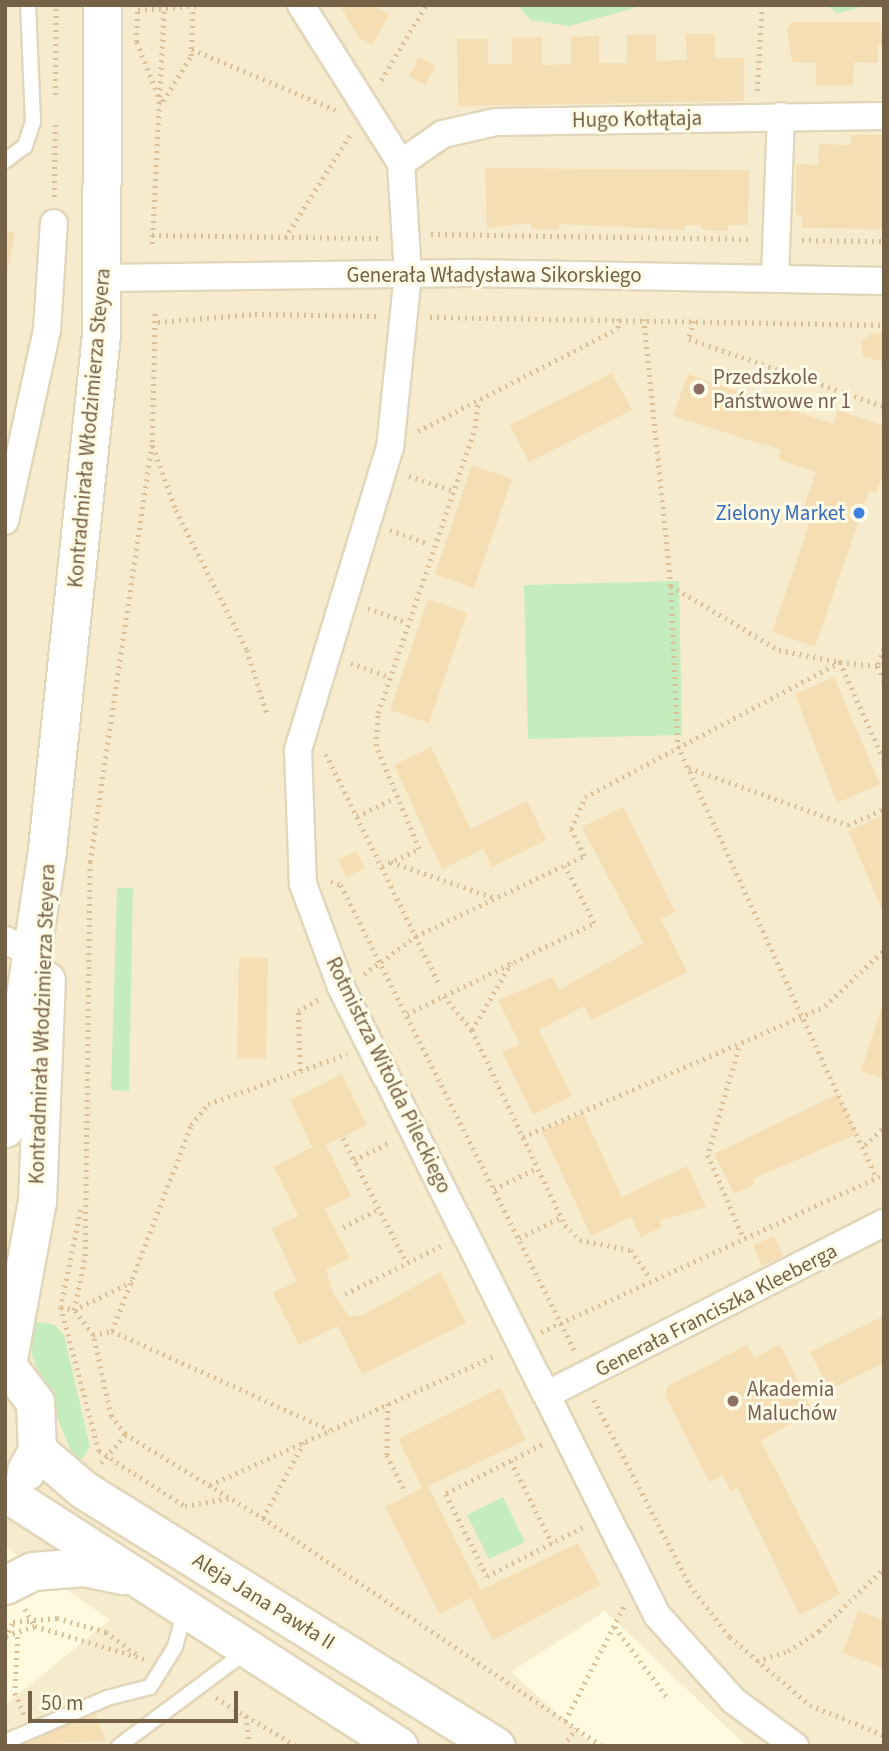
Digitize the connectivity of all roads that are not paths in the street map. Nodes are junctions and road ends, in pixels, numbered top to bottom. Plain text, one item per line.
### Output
1 (28, 5) edge
2 (102, 5) edge
3 (301, 5) edge
4 (769, 116) junction
5 (884, 116) edge
6 (5, 161) edge
7 (401, 163) junction
8 (54, 223) dead end
9 (408, 274) junction
10 (104, 278) junction
11 (775, 278) junction
12 (884, 281) edge
13 (5, 521) edge
14 (26, 956) edge
15 (7, 1104) edge
16 (884, 1223) edge
17 (6, 1364) edge
18 (548, 1394) junction
19 (37, 1450) junction
20 (6, 1493) edge
21 (137, 1578) junction
22 (5, 1585) edge
23 (185, 1608) junction
24 (248, 1650) junction
25 (5, 1742) edge
26 (119, 1746) edge
27 (398, 1746) edge
28 (496, 1746) edge
29 (795, 1746) edge

1 - 6 lane
2 - 10 street, Kontradmirała Włodzimierza Steyera
3 - 7 street
4 - 5 street, Hugo Kołłątaja
4 - 7 street, Hugo Kołłątaja
4 - 11 street
7 - 9 street, Rotmistrza Witolda Pileckiego
8 - 13 street
9 - 10 street, Generała Władysława Sikorskiego
9 - 11 street, Generała Władysława Sikorskiego
9 - 18 street, Rotmistrza Witolda Pileckiego
10 - 14 street, Kontradmirała Włodzimierza Steyera
11 - 12 street, Generała Władysława Sikorskiego
14 - 15 street, Kontradmirała Włodzimierza Steyera
14 - 17 street, Kontradmirała Włodzimierza Steyera
16 - 18 street, Generała Franciszka Kleeberga
17 - 19 street
18 - 29 street, Rotmistrza Witolda Pileckiego
19 - 20 street
19 - 28 street, Aleja Jana Pawła II
20 - 21 street
21 - 22 street
21 - 23 street
23 - 24 street
23 - 25 lane
24 - 26 lane
24 - 27 street

